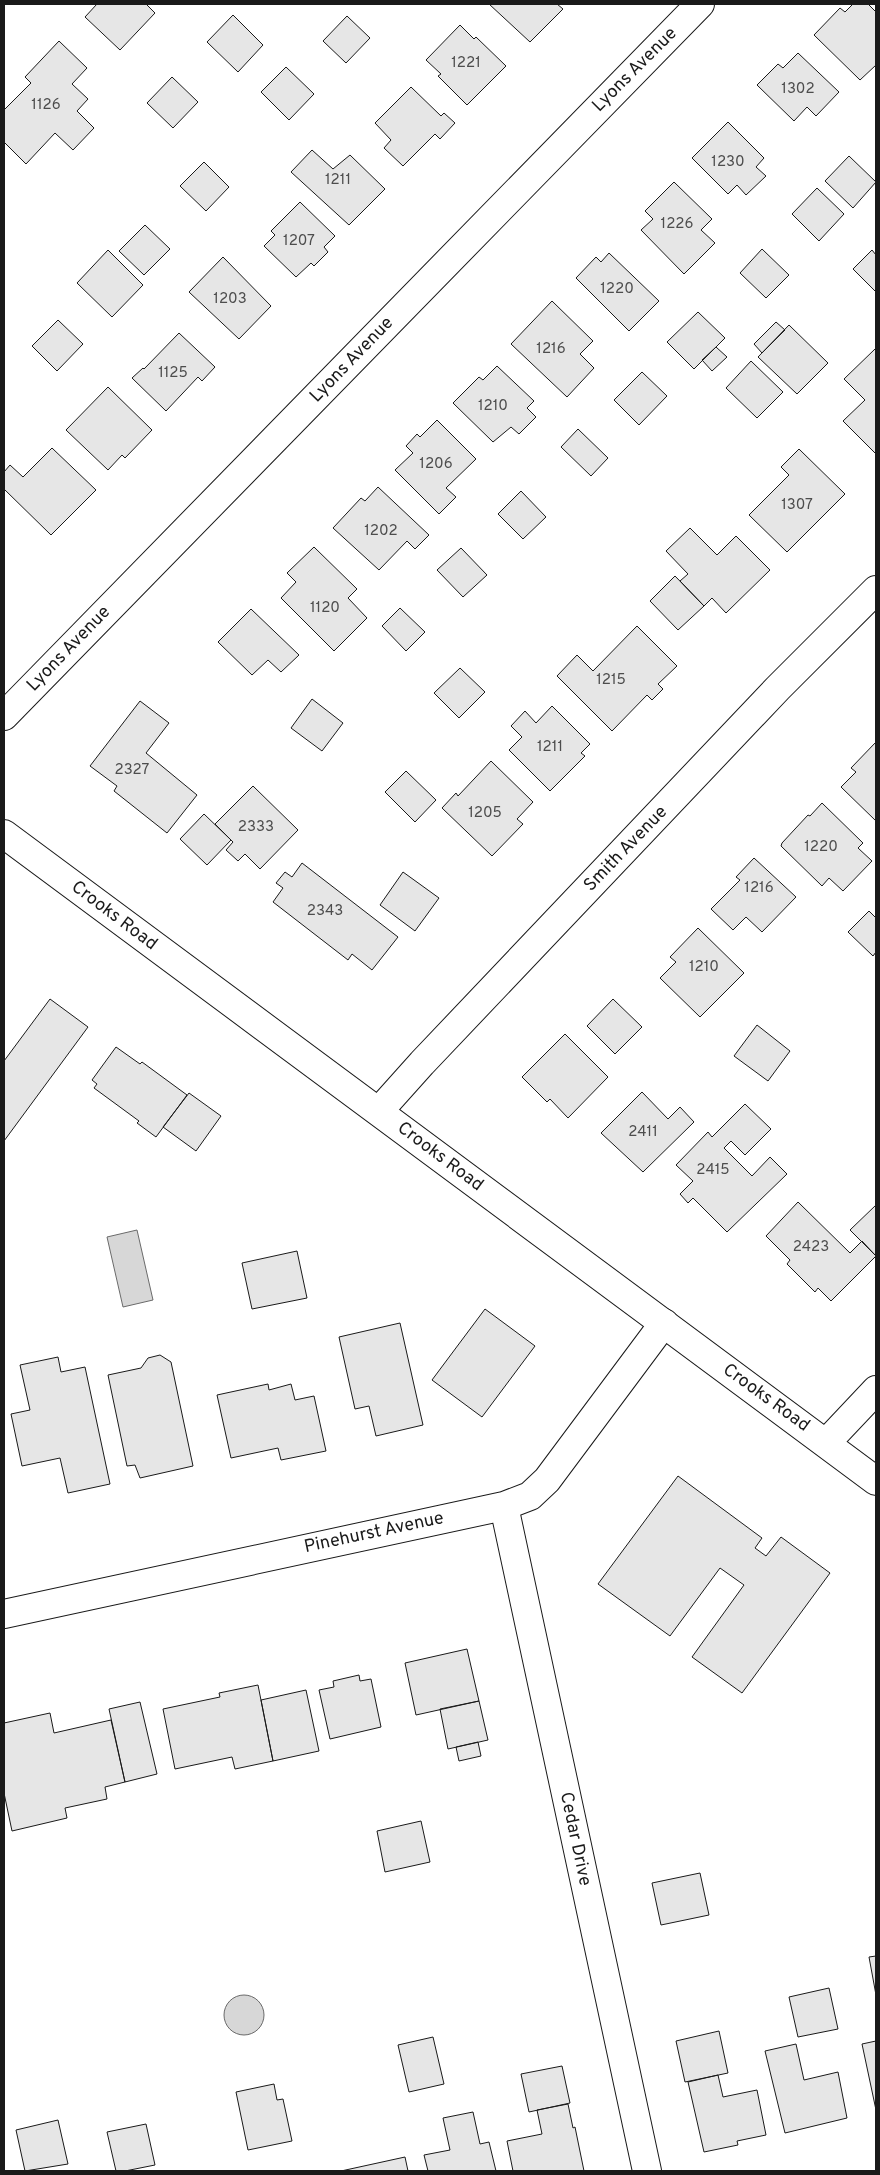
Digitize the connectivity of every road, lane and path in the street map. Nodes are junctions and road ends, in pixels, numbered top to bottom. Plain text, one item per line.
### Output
1 (700, 4) edge
2 (876, 590) edge
3 (4, 716) edge
4 (4, 834) edge
5 (379, 1111) junction
6 (664, 1323) junction
7 (876, 1390) edge
8 (827, 1442) junction
9 (876, 1481) edge
10 (504, 1506) junction
11 (4, 1614) edge
12 (647, 2171) edge

1 - 3 street, Lyons Avenue
2 - 5 street, Smith Avenue
4 - 5 street, Crooks Road
5 - 6 street, Crooks Road
6 - 8 street, Crooks Road
6 - 10 street, Pinehurst Avenue
7 - 8 street
8 - 9 street, Crooks Road
10 - 11 street, Pinehurst Avenue
10 - 12 street, Cedar Drive

